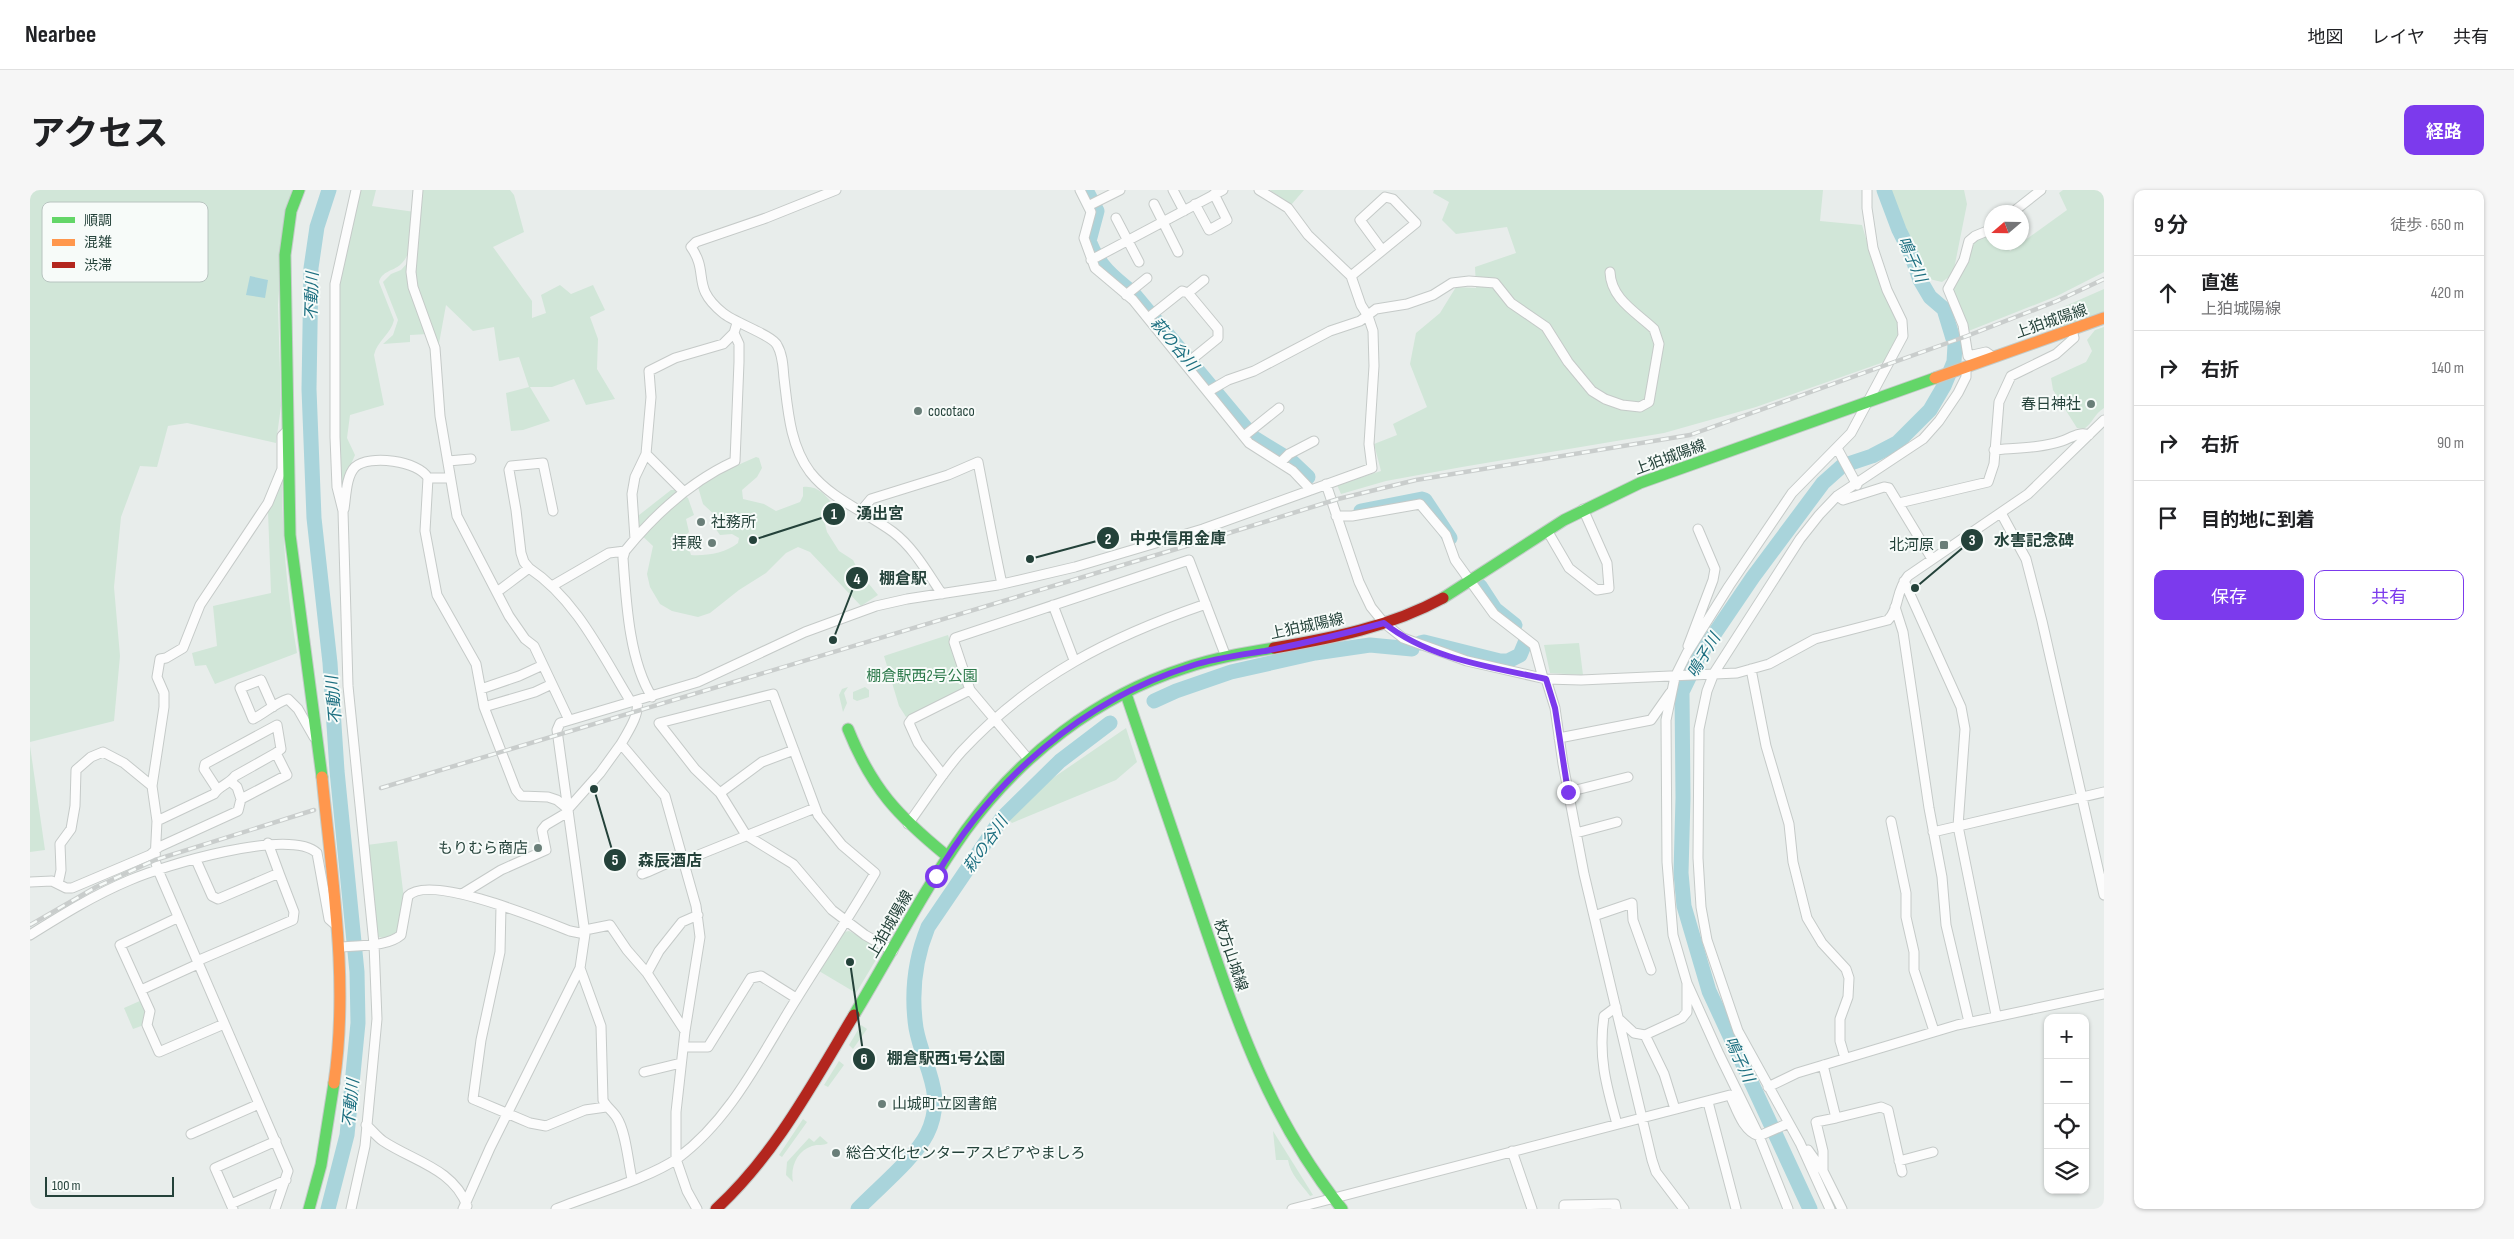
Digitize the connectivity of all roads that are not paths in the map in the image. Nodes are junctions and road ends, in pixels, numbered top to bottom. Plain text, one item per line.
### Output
1 (299, 190) edge
2 (356, 190) edge
3 (418, 190) edge
4 (836, 190) edge
5 (1080, 190) edge
6 (1120, 190) edge
7 (1173, 190) edge
8 (1259, 190) edge
9 (1867, 190) edge
10 (2041, 190) edge
11 (1219, 192) edge
12 (1091, 204) junction
13 (1154, 204) dead end
14 (1196, 204) junction
15 (2022, 205) edge
16 (1184, 211) junction
17 (1116, 218) dead end
18 (1163, 222) junction
19 (1984, 232) edge
20 (1127, 240) junction
21 (1382, 250) junction
22 (1178, 252) dead end
23 (1094, 258) junction
24 (1139, 262) dead end
25 (1610, 272) dead end
26 (1351, 276) junction
27 (1147, 278) dead end
28 (1204, 280) dead end
29 (1128, 292) junction
30 (1188, 293) junction
31 (1151, 316) junction
32 (1368, 316) junction
33 (2104, 318) edge
34 (735, 328) junction
35 (2072, 329) junction
36 (1993, 357) junction
37 (1189, 362) junction
38 (1966, 366) junction
39 (1212, 389) junction
40 (1866, 402) junction
41 (1279, 408) dead end
42 (2102, 425) edge
43 (287, 430) junction
44 (1248, 434) junction
45 (2089, 434) junction
46 (1314, 441) dead end
47 (1994, 450) junction
48 (1838, 451) junction
49 (646, 454) junction
50 (471, 459) dead end
51 (1284, 459) junction
52 (448, 461) junction
53 (428, 478) junction
54 (450, 478) junction
55 (1856, 482) junction
56 (1326, 484) junction
57 (1311, 490) junction
58 (684, 492) junction
59 (1837, 496) junction
60 (1899, 503) junction
61 (1583, 509) junction
62 (553, 511) dead end
63 (343, 512) junction
64 (861, 512) junction
65 (2001, 513) junction
66 (1336, 516) junction
67 (1698, 530) dead end
68 (1548, 532) junction
69 (635, 539) junction
70 (625, 551) junction
71 (1932, 559) junction
72 (529, 568) junction
73 (1469, 581) junction
74 (1904, 581) junction
75 (1002, 584) junction
76 (552, 586) junction
77 (497, 592) junction
78 (942, 594) junction
79 (1206, 604) junction
80 (1052, 605) junction
81 (1895, 607) junction
82 (1384, 623) junction
83 (1687, 653) junction
84 (1226, 657) junction
85 (1074, 660) junction
86 (543, 665) junction
87 (1751, 669) junction
88 (1711, 673) junction
89 (1678, 676) junction
90 (1545, 679) junction
91 (552, 684) junction
92 (481, 688) junction
93 (970, 690) junction
94 (1670, 693) junction
95 (1126, 694) junction
96 (652, 697) junction
97 (634, 702) junction
98 (273, 707) dead end
99 (484, 707) junction
100 (570, 720) junction
101 (995, 720) junction
102 (848, 729) dead end
103 (1559, 738) junction
104 (318, 744) junction
105 (621, 744) junction
106 (794, 750) junction
107 (276, 753) junction
108 (1029, 760) junction
109 (943, 775) junction
110 (1628, 777) dead end
111 (230, 782) junction
112 (152, 786) junction
113 (217, 789) junction
114 (1568, 792) junction
115 (2104, 792) edge
116 (720, 793) junction
117 (2082, 798) junction
118 (242, 800) junction
119 (815, 808) junction
120 (568, 810) junction
121 (157, 821) junction
122 (1892, 821) dead end
123 (1617, 822) dead end
124 (908, 824) junction
125 (1958, 826) junction
126 (1576, 832) junction
127 (1933, 832) junction
128 (746, 835) junction
129 (268, 844) junction
130 (155, 850) junction
131 (948, 856) junction
132 (684, 858) junction
133 (196, 860) junction
134 (158, 870) junction
135 (278, 873) junction
136 (642, 874) dead end
137 (30, 882) edge
138 (58, 884) junction
139 (462, 894) junction
140 (2104, 895) edge
141 (501, 906) junction
142 (698, 915) junction
143 (1594, 916) junction
144 (177, 918) junction
145 (847, 922) junction
146 (337, 926) junction
147 (585, 932) junction
148 (30, 935) edge
149 (372, 944) junction
150 (340, 947) junction
151 (892, 951) junction
152 (197, 962) junction
153 (580, 968) junction
154 (1651, 970) dead end
155 (647, 973) junction
156 (1687, 983) junction
157 (141, 990) junction
158 (2104, 994) edge
159 (796, 998) junction
160 (1616, 1007) junction
161 (1996, 1015) junction
162 (1619, 1019) junction
163 (1969, 1022) junction
164 (224, 1024) junction
165 (685, 1031) junction
166 (1934, 1031) junction
167 (1645, 1035) junction
168 (684, 1047) junction
169 (1845, 1058) junction
170 (681, 1063) junction
171 (1823, 1065) junction
172 (644, 1072) dead end
173 (1768, 1087) junction
174 (1708, 1102) junction
175 (259, 1104) junction
176 (606, 1107) junction
177 (1675, 1109) junction
178 (508, 1112) junction
179 (1643, 1118) junction
180 (1836, 1118) junction
181 (1617, 1124) junction
182 (1788, 1124) junction
183 (366, 1125) junction
184 (192, 1134) dead end
185 (1761, 1135) junction
186 (276, 1141) junction
187 (1800, 1143) junction
188 (1512, 1151) junction
189 (1933, 1152) dead end
190 (676, 1159) junction
191 (1899, 1161) junction
192 (1823, 1171) junction
193 (1902, 1172) dead end
194 (632, 1179) junction
195 (286, 1180) junction
196 (1332, 1198) junction
197 (232, 1206) edge
198 (465, 1207) edge
199 (275, 1209) edge
200 (309, 1209) edge
201 (350, 1209) edge
202 (556, 1209) edge
203 (697, 1209) edge
204 (716, 1209) edge
205 (1292, 1209) edge
206 (1342, 1209) edge
207 (1532, 1209) edge
208 (1564, 1209) edge
209 (1616, 1209) edge
210 (1684, 1209) edge
211 (1736, 1209) edge
212 (1788, 1209) edge
213 (1830, 1209) edge
214 (1842, 1209) edge

1 - 43 main road
2 - 63 street
3 - 52 street
4 - 34 street
5 - 12 street
6 - 12 street
7 - 16 street
8 - 26 street
9 - 40 street
10 - 15 street
11 - 14 street
11 - 14 street
12 - 23 street
13 - 18 street
14 - 16 street
16 - 18 street
17 - 20 street
18 - 20 street
18 - 22 street
19 - 36 street
20 - 23 street
20 - 24 street
21 - 21 street
21 - 26 street
23 - 29 street
25 - 32 street
26 - 32 street
27 - 29 street
28 - 30 street
29 - 31 street
30 - 31 street
30 - 37 street
31 - 37 street
32 - 39 street
32 - 56 street
33 - 35 main road, 上狛城陽線
34 - 49 street
34 - 58 street
34 - 64 street
35 - 36 main road, 上狛城陽線
35 - 47 street
36 - 38 main road, 上狛城陽線
37 - 39 street
38 - 40 main road, 上狛城陽線
38 - 55 street
39 - 44 street
40 - 48 street
40 - 61 main road, 上狛城陽線
41 - 44 street
42 - 45 street
43 - 104 main road
43 - 112 street
44 - 51 street
45 - 47 street
45 - 65 street
46 - 51 street
47 - 60 street
48 - 55 street
48 - 83 street
49 - 58 street
49 - 69 street
50 - 52 street
51 - 57 street
52 - 54 street
53 - 54 street
53 - 63 street
53 - 92 street
54 - 77 street
55 - 59 street
56 - 57 street
56 - 66 street
57 - 75 street
58 - 69 street
59 - 60 street
59 - 88 street
60 - 71 street
61 - 68 main road, 上狛城陽線
61 - 68 street
62 - 72 street
63 - 149 street
64 - 75 street
64 - 78 street
65 - 71 street
65 - 117 street
66 - 73 street
66 - 82 street
67 - 83 street
68 - 73 main road, 上狛城陽線
69 - 70 street
70 - 76 street
70 - 96 street
71 - 74 street
72 - 76 street
72 - 77 street
73 - 82 main road, 上狛城陽線
73 - 90 street
74 - 81 street
74 - 125 street
75 - 78 street
76 - 97 street
77 - 86 street
78 - 96 street
79 - 80 street
79 - 84 street
79 - 85 street
80 - 85 street
80 - 93 street
81 - 87 street
81 - 127 street
82 - 84 main road, 上狛城陽線
82 - 90 street
83 - 89 street
84 - 95 main road, 上狛城陽線
85 - 101 street
86 - 91 street
86 - 92 street
87 - 88 street
87 - 169 street
88 - 89 street
88 - 173 street
89 - 90 street
89 - 94 street
90 - 103 street
91 - 99 street
91 - 100 street
92 - 99 street
93 - 101 street
93 - 109 street
94 - 103 street
94 - 156 street
95 - 108 main road, 上狛城陽線
95 - 196 main road, 枚方山城線
96 - 97 street
97 - 100 street
97 - 105 street
98 - 104 street
99 - 120 street
100 - 120 street
101 - 108 street
101 - 109 street
102 - 124 main road
103 - 114 street
104 - 146 main road
105 - 120 street
105 - 132 street
106 - 116 street
106 - 116 street
106 - 119 street
107 - 111 street
107 - 113 street
107 - 118 street
108 - 131 main road, 上狛城陽線
109 - 124 street
110 - 114 street
111 - 113 street
111 - 118 street
112 - 121 street
112 - 138 street
113 - 121 street
114 - 126 street
115 - 117 street
116 - 128 street
117 - 125 street
117 - 140 street
118 - 130 street
119 - 128 street
119 - 145 street
120 - 139 street
120 - 147 street
121 - 130 street
122 - 166 street
123 - 126 street
124 - 131 main road
125 - 127 street
125 - 161 street
126 - 143 street
127 - 163 street
128 - 132 street
128 - 145 street
129 - 133 street
129 - 135 street
129 - 146 street
130 - 134 street
130 - 138 street
131 - 151 main road, 上狛城陽線
132 - 136 street
132 - 142 street
133 - 134 street
133 - 135 street
134 - 144 street
134 - 148 street
135 - 152 street
137 - 138 street
139 - 141 street
139 - 149 street
141 - 147 street
141 - 178 street
142 - 155 street
142 - 165 street
143 - 154 street
143 - 160 street
144 - 152 street
144 - 157 street
145 - 151 street
145 - 159 street
146 - 150 main road
147 - 153 street
147 - 155 street
149 - 150 street
149 - 183 street
150 - 200 main road
151 - 204 main road, 上狛城陽線
152 - 157 street
152 - 164 street
153 - 176 street
153 - 178 street
155 - 165 street
156 - 167 street
156 - 185 street
157 - 164 street
158 - 161 street
159 - 168 street
159 - 190 street
160 - 162 street
160 - 181 street
161 - 163 street
162 - 167 street
162 - 179 street
163 - 166 street
164 - 175 street
165 - 168 street
166 - 169 street
167 - 177 street
168 - 170 street
169 - 171 street
170 - 172 street
170 - 190 street
171 - 173 street
171 - 180 street
173 - 182 street
174 - 177 street
174 - 185 street
174 - 211 street
175 - 184 street
175 - 186 street
176 - 178 street
176 - 194 street
177 - 179 street
178 - 198 street
179 - 181 street
179 - 210 street
180 - 191 street
180 - 192 street
181 - 188 street
182 - 185 street
182 - 187 street
183 - 198 street
183 - 201 street
185 - 212 street
186 - 195 street
186 - 197 street
187 - 192 street
187 - 213 street
188 - 196 street
188 - 207 street
189 - 191 street
190 - 194 street
190 - 203 street
191 - 193 street
192 - 214 street
194 - 202 street
195 - 197 street
195 - 199 street
196 - 205 street
196 - 206 main road, 枚方山城線
208 - 209 street

